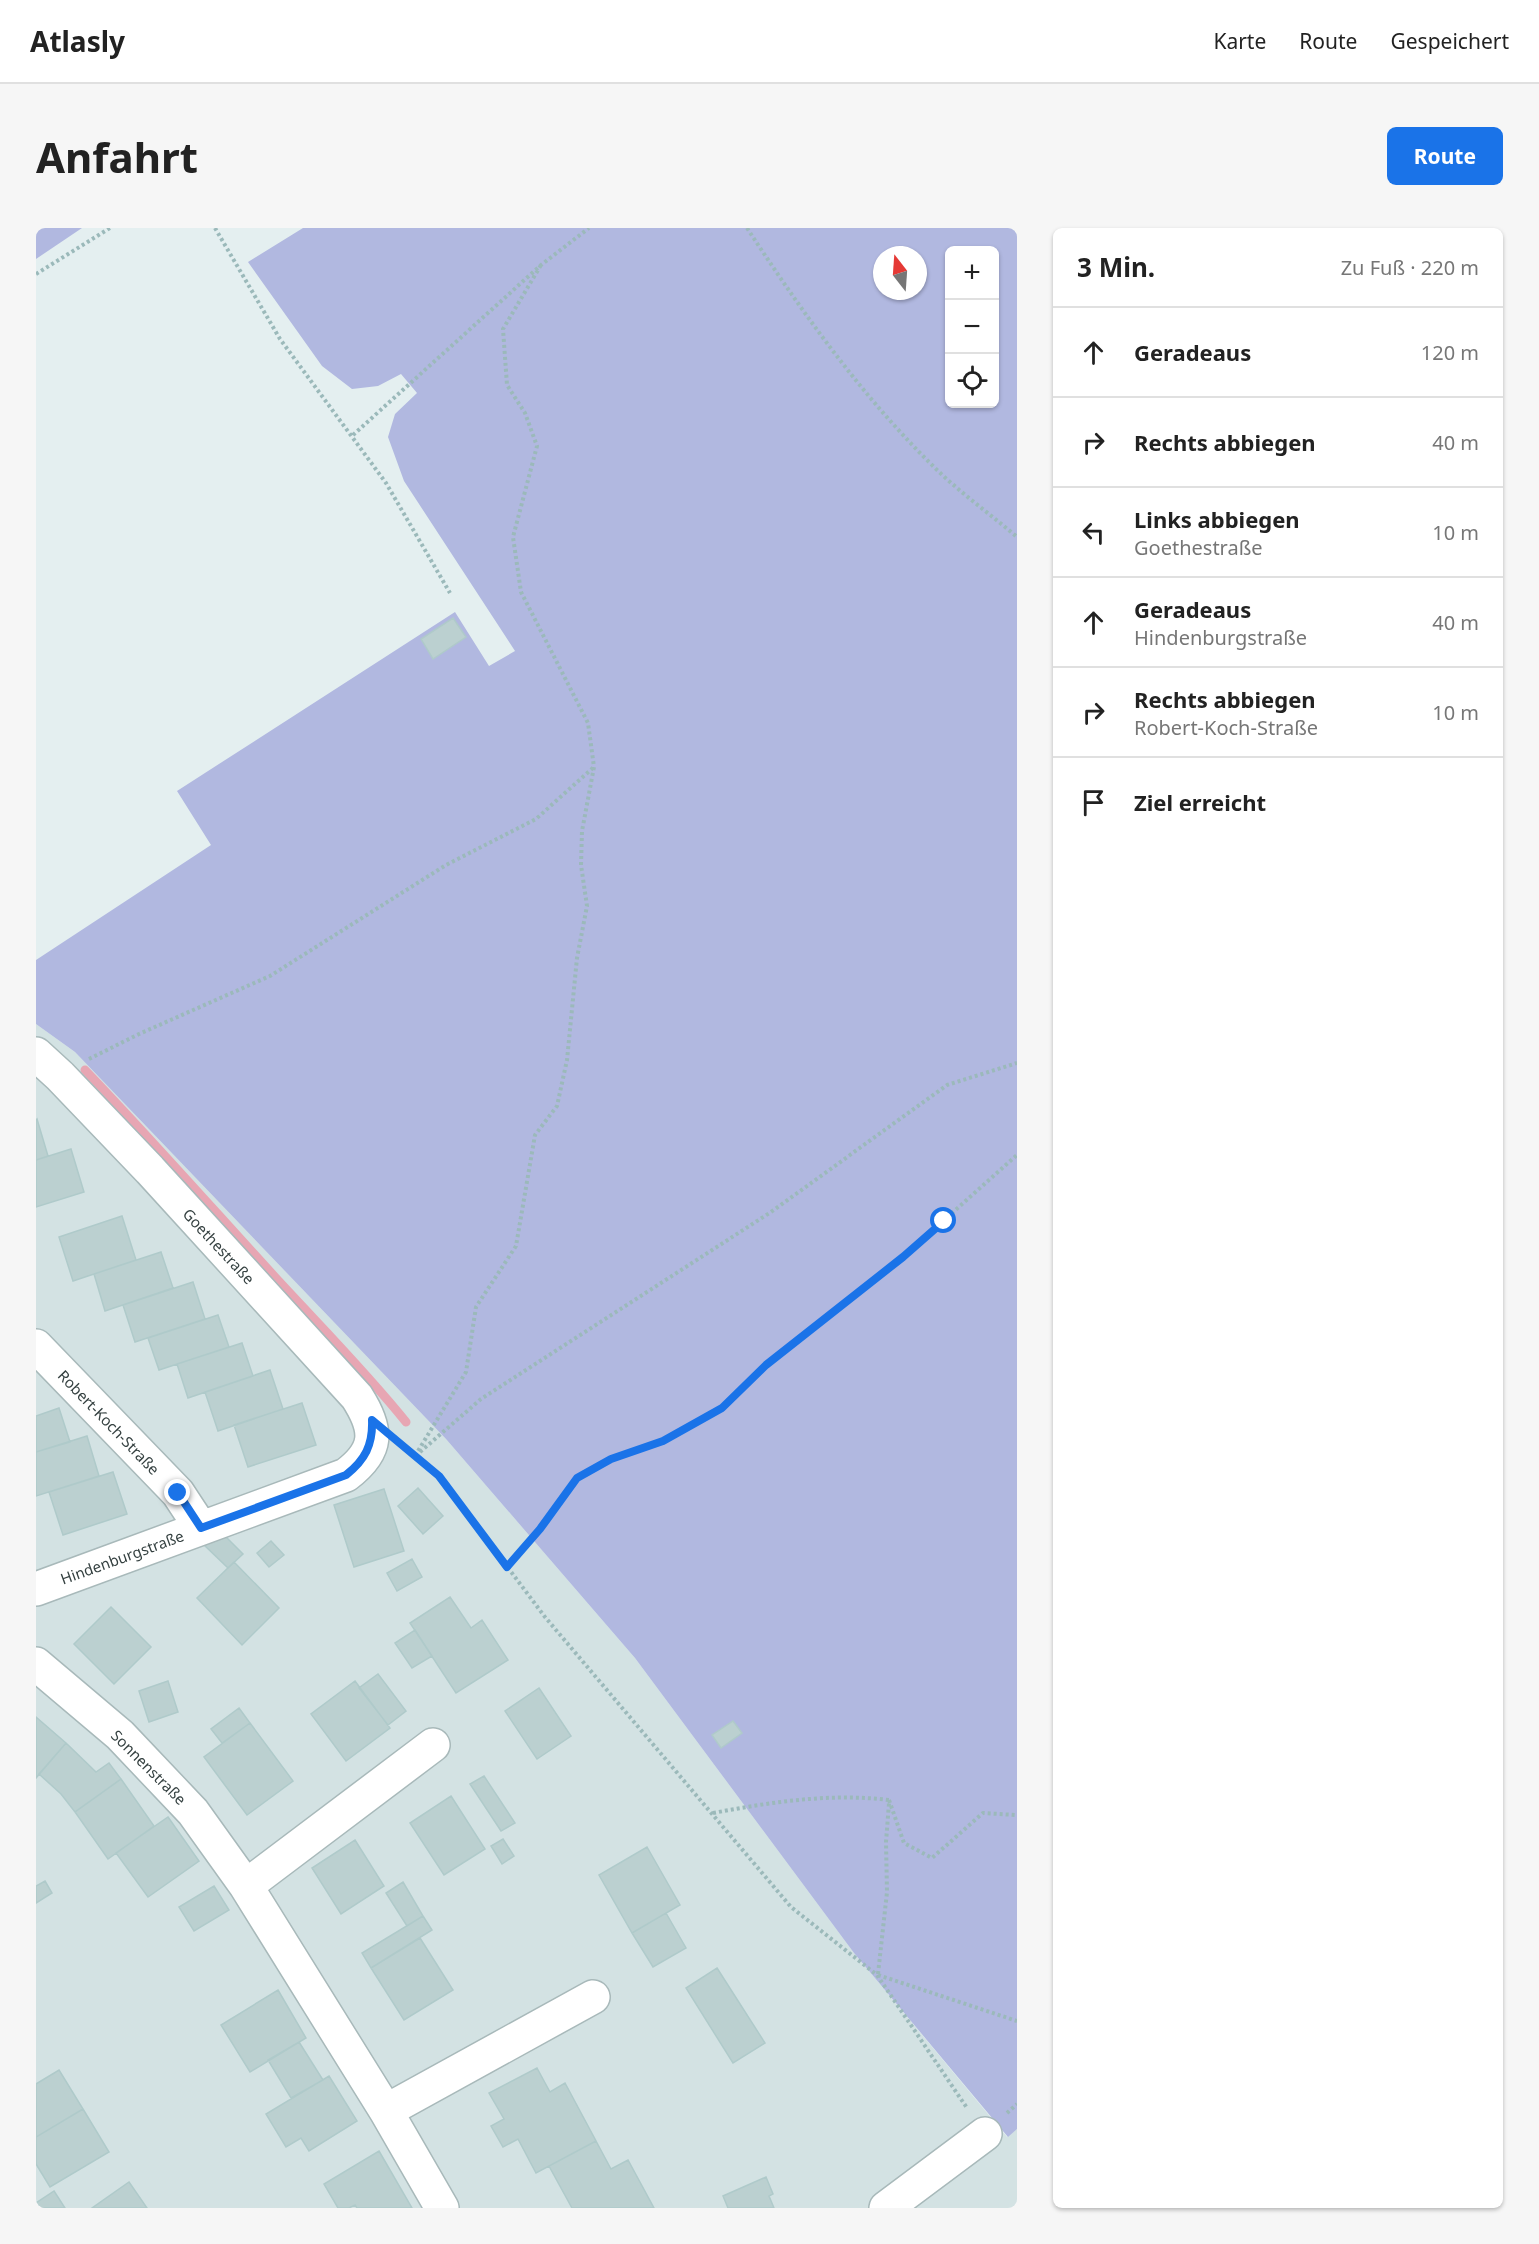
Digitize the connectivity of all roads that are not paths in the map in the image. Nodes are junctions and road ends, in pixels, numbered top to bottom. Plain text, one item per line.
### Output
1 (36, 1054) edge
2 (36, 1346) edge
3 (370, 1436) joint
4 (201, 1528) junction
5 (36, 1589) edge
6 (36, 1664) edge
7 (433, 1745) dead end
8 (246, 1886) junction
9 (593, 1997) dead end
10 (386, 2111) junction
11 (985, 2134) road end
12 (442, 2208) edge
13 (886, 2208) edge

1 - 3 street, Goethestraße
2 - 4 street, Robert-Koch-Straße
3 - 4 street, Hindenburgstraße
4 - 5 street, Hindenburgstraße
6 - 8 street, Sonnenstraße
7 - 8 street
8 - 10 street, Sonnenstraße
9 - 10 street
10 - 12 street, Sonnenstraße
11 - 13 street

